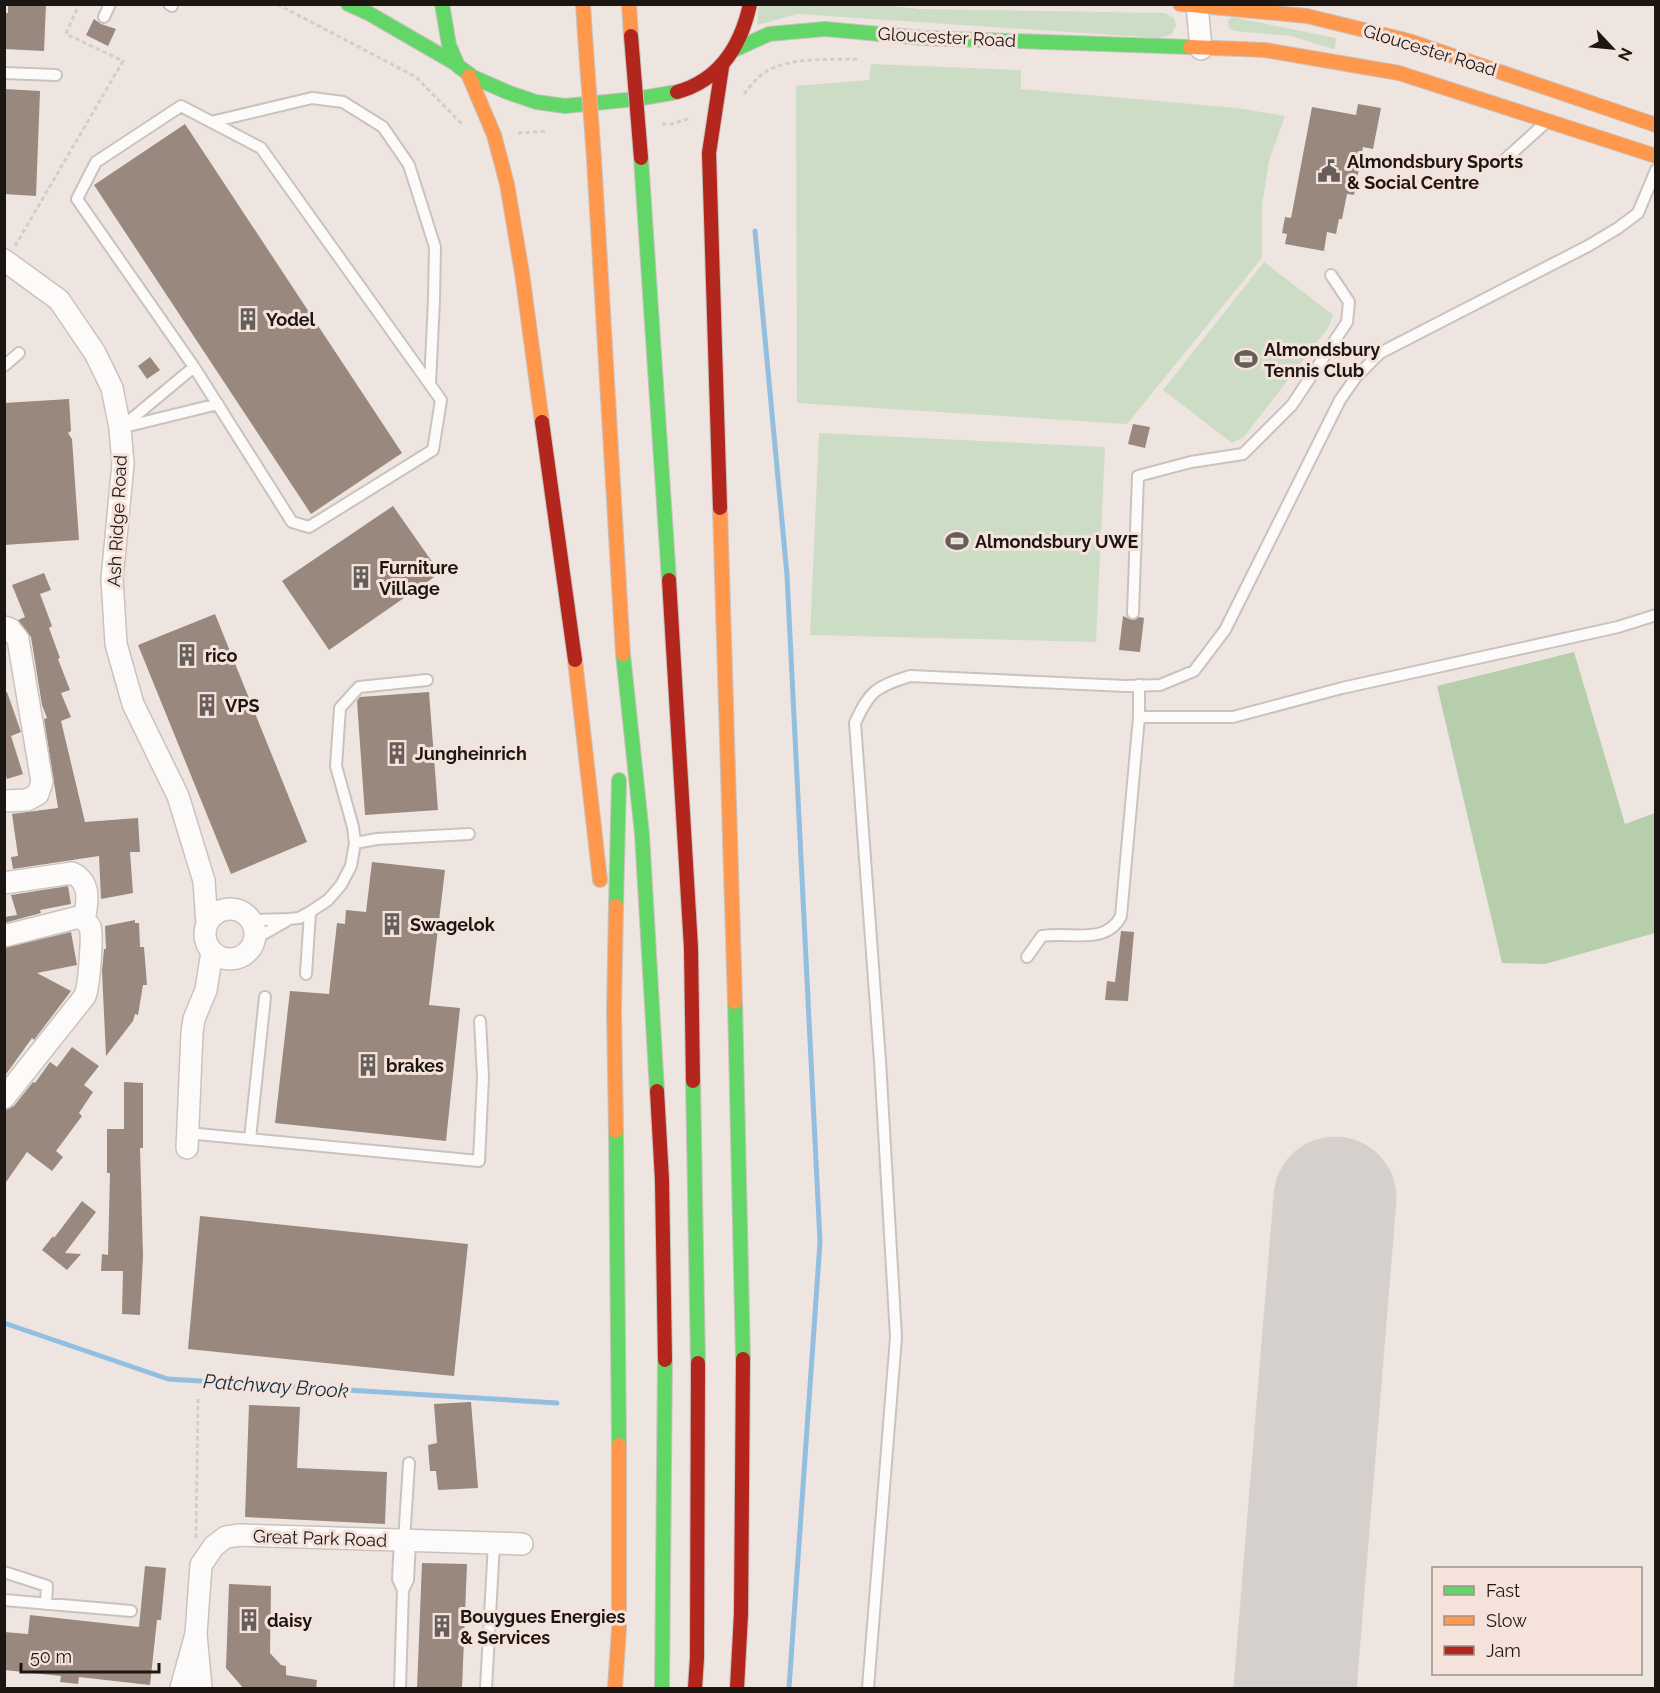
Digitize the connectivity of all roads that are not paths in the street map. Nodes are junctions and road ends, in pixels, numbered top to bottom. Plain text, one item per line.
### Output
1 (110, 4) edge
2 (348, 4) edge
3 (442, 4) edge
4 (583, 4) edge
5 (629, 4) edge
6 (750, 4) edge
7 (1180, 4) edge
8 (1197, 5) edge
9 (104, 17) dead end
10 (1201, 49) junction
11 (734, 50) junction
12 (458, 66) junction
13 (722, 67) junction
14 (4, 73) edge
15 (56, 75) dead end
16 (469, 75) junction
17 (1548, 121) junction
18 (211, 122) junction
19 (1656, 125) edge
20 (1656, 156) edge
21 (1501, 164) dead end
22 (1656, 170) edge
23 (6, 260) edge
24 (1331, 275) dead end
25 (20, 353) dead end
26 (4, 366) edge
27 (194, 367) junction
28 (429, 384) junction
29 (218, 404) junction
30 (120, 428) junction
31 (1133, 613) dead end
32 (1656, 615) edge
33 (4, 627) edge
34 (673, 629) junction
35 (621, 634) junction
36 (427, 680) dead end
37 (1140, 685) junction
38 (1139, 717) junction
39 (696, 795) dead end
40 (4, 801) edge
41 (469, 834) dead end
42 (355, 843) junction
43 (4, 882) edge
44 (310, 912) junction
45 (214, 917) junction
46 (84, 920) junction
47 (288, 920) junction
48 (254, 930) junction
49 (4, 936) edge
50 (219, 956) junction
51 (1027, 957) dead end
52 (720, 972) dead end
53 (306, 974) dead end
54 (265, 998) dead end
55 (614, 1010) junction
56 (480, 1021) dead end
57 (4, 1098) edge
58 (738, 1103) junction
59 (250, 1139) junction
60 (187, 1140) joint
61 (409, 1463) dead end
62 (405, 1541) junction
63 (494, 1543) junction
64 (522, 1544) dead end
65 (4, 1572) edge
66 (4, 1600) edge
67 (46, 1604) junction
68 (131, 1611) dead end
69 (196, 1634) junction
70 (181, 1689) edge
71 (201, 1689) edge
72 (400, 1689) edge
73 (486, 1689) edge
74 (615, 1689) edge
75 (662, 1689) edge
76 (695, 1689) edge
77 (737, 1689) edge
78 (868, 1689) edge

1 - 9 lane
2 - 12 main road
3 - 12 main road
4 - 35 main road, bridge
5 - 34 main road, bridge
6 - 11 main road
7 - 8 main road, Gloucester Road
8 - 10 street
8 - 19 main road, Gloucester Road
10 - 11 main road, Gloucester Road
10 - 17 main road, Gloucester Road
11 - 13 main road
12 - 16 main road
13 - 16 main road
13 - 58 main road
14 - 15 lane
16 - 55 main road
17 - 20 main road, Gloucester Road
17 - 21 lane
18 - 27 lane
18 - 28 lane
18 - 28 lane
22 - 37 lane
23 - 30 street, Ash Ridge Road
24 - 31 lane
25 - 26 lane
27 - 29 lane
27 - 30 lane
28 - 29 lane
29 - 30 lane
30 - 45 street, Ash Ridge Road
32 - 38 lane
33 - 40 street
34 - 39 main road
34 - 76 main road
35 - 55 main road
35 - 75 main road
36 - 42 lane
37 - 38 lane
37 - 78 lane
38 - 51 lane
41 - 42 lane
42 - 44 lane
43 - 46 street
44 - 47 lane
44 - 53 lane
45 - 48 street
45 - 50 street
46 - 49 street
46 - 57 street
47 - 48 lane
47 - 48 lane
48 - 50 street
50 - 60 street
52 - 58 main road
54 - 59 lane
55 - 74 main road
56 - 59 lane
58 - 77 main road
59 - 60 lane
61 - 62 lane
62 - 63 street, Great Park Road
62 - 69 street, Great Park Road
62 - 72 lane
63 - 64 street, Great Park Road
63 - 73 lane
65 - 67 lane
66 - 67 lane
67 - 68 lane
69 - 70 street
69 - 71 street

